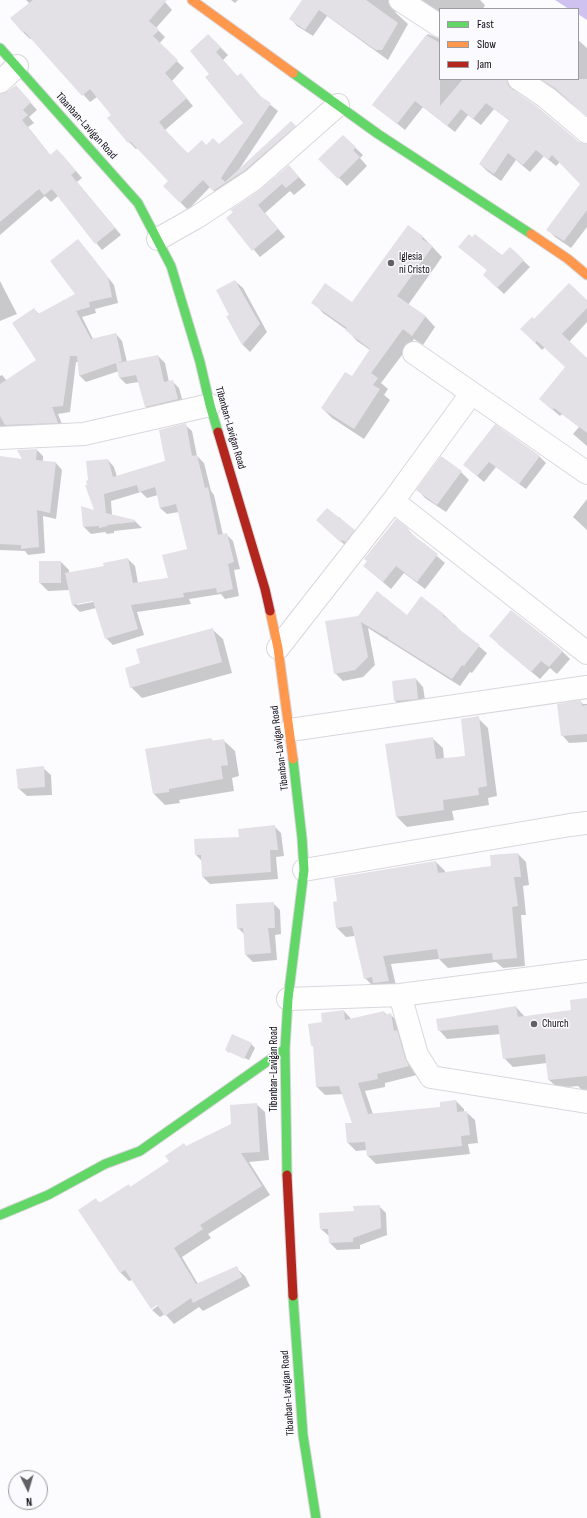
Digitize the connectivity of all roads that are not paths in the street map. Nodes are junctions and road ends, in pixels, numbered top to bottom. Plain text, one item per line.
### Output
1 (192, 0) edge
2 (400, 0) edge
3 (439, 25) edge
4 (0, 48) edge
5 (17, 66) junction
6 (520, 80) edge
7 (0, 82) edge
8 (338, 105) junction
9 (587, 132) edge
10 (158, 239) junction
11 (587, 275) edge
12 (414, 353) dead end
13 (471, 394) junction
14 (210, 405) junction
15 (0, 438) edge
16 (587, 473) edge
17 (393, 501) junction
18 (278, 648) junction
19 (587, 653) edge
20 (587, 687) edge
21 (290, 730) junction
22 (587, 823) edge
23 (304, 870) junction
24 (587, 971) edge
25 (400, 995) junction
26 (288, 999) junction
27 (285, 1049) junction
28 (587, 1102) edge
29 (0, 1215) edge
30 (316, 1518) edge

1 - 8 main road
2 - 3 street
4 - 5 main road, Tibanban-Lavigan Road
5 - 7 street
5 - 10 main road, Tibanban-Lavigan Road
6 - 9 street
8 - 10 street
8 - 11 main road
10 - 14 main road, Tibanban-Lavigan Road
12 - 13 street
13 - 16 street
13 - 17 street
14 - 15 street
14 - 18 main road, Tibanban-Lavigan Road
17 - 18 street
17 - 19 street
18 - 21 main road, Tibanban-Lavigan Road
20 - 21 street
21 - 23 main road, Tibanban-Lavigan Road
22 - 23 street
23 - 26 main road, Tibanban-Lavigan Road
24 - 25 street
25 - 26 street
25 - 28 street
26 - 27 main road, Tibanban-Lavigan Road
27 - 29 main road
27 - 30 main road, Tibanban-Lavigan Road

